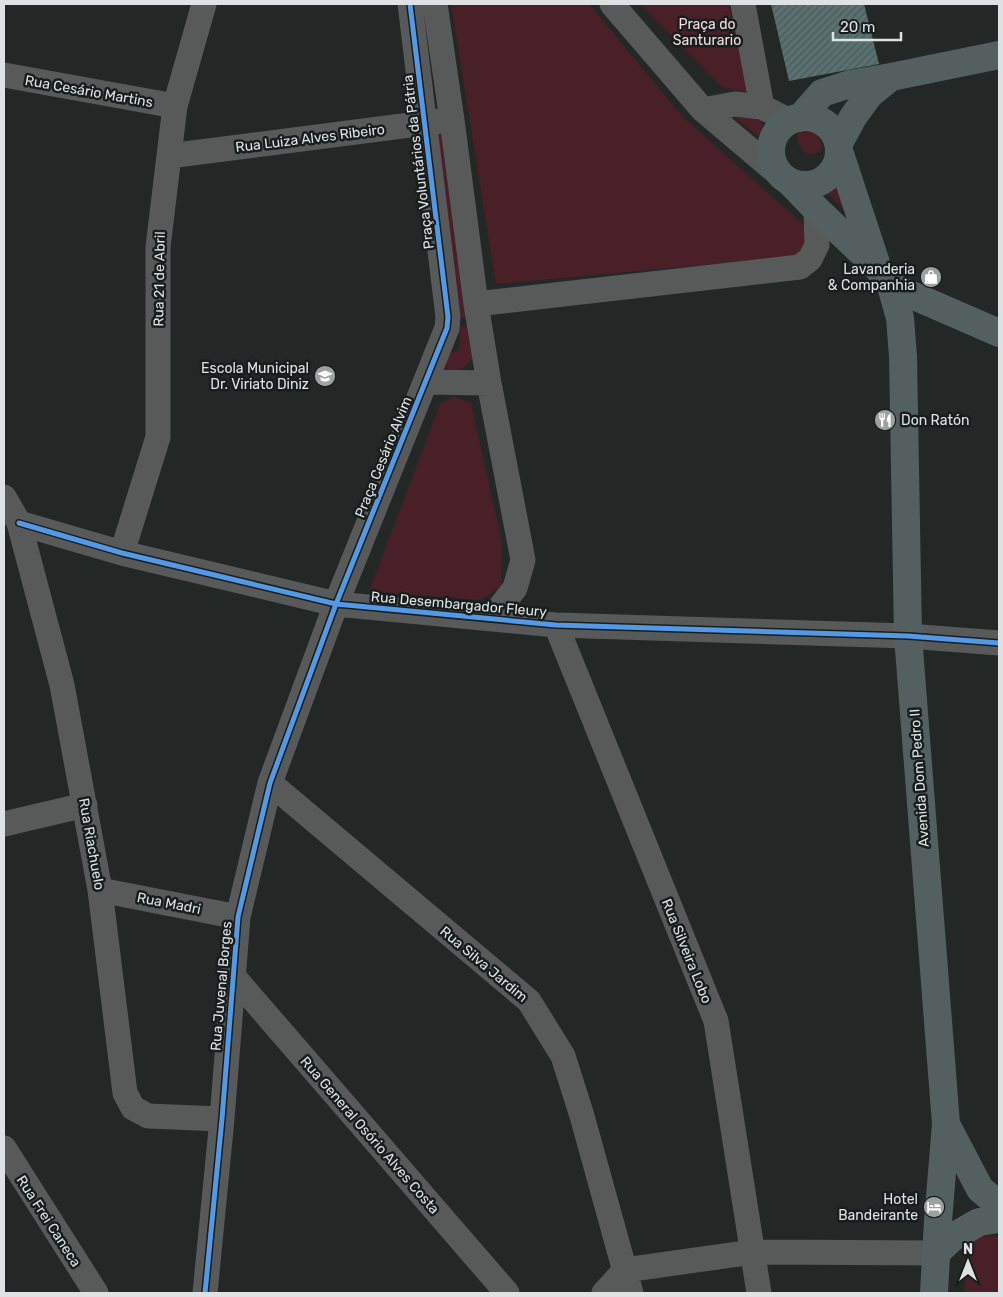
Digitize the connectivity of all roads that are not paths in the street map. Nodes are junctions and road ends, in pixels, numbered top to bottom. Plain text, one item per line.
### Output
1 (204, 4) edge
2 (410, 4) edge
3 (435, 4) edge
4 (612, 4) edge
5 (743, 4) edge
6 (999, 55) edge
7 (4, 75) edge
8 (891, 77) junction
9 (175, 106) junction
10 (762, 107) junction
11 (703, 110) junction
12 (795, 119) junction
13 (452, 120) junction
14 (425, 123) junction
15 (839, 148) junction
16 (169, 156) junction
17 (785, 179) junction
18 (816, 209) junction
19 (884, 276) junction
20 (476, 304) junction
21 (448, 317) joint
22 (999, 333) edge
23 (426, 382) junction
24 (489, 383) junction
25 (4, 497) edge
26 (19, 523) junction
27 (122, 553) junction
28 (336, 604) junction
29 (491, 619) junction
30 (556, 625) junction
31 (908, 636) junction
32 (999, 643) edge
33 (270, 783) junction
34 (85, 805) junction
35 (4, 824) edge
36 (100, 890) junction
37 (238, 917) junction
38 (233, 976) junction
39 (222, 1118) junction
40 (946, 1124) junction
41 (7, 1158) edge
42 (999, 1204) edge
43 (999, 1219) edge
44 (753, 1252) junction
45 (936, 1253) junction
46 (628, 1282) edge
47 (210, 1289) edge
48 (96, 1293) edge
49 (507, 1293) edge
50 (604, 1293) edge
51 (759, 1293) edge
52 (934, 1293) edge

1 - 9 street, Rua 21 de Abril
2 - 14 street, Praça Voluntários da Pátria
3 - 13 street
4 - 11 street
5 - 10 street
6 - 8 main road
7 - 9 street, Rua Cesário Martins
8 - 12 main road
8 - 15 main road
9 - 16 street, Rua 21 de Abril
10 - 11 street
10 - 12 street
11 - 17 street
12 - 15 main road
12 - 17 main road
13 - 14 street, Rua Luiza Alves Ribeiro
13 - 20 street
14 - 16 street, Rua Luiza Alves Ribeiro
14 - 21 street, Praça Voluntários da Pátria
15 - 17 main road
15 - 19 main road, Avenida Dom Pedro II
16 - 27 street, Rua 21 de Abril
17 - 18 main road
18 - 19 main road
18 - 20 street
19 - 22 main road
19 - 31 main road, Avenida Dom Pedro II
20 - 24 street
21 - 23 street, Praça Cesário Alvim
23 - 24 street
23 - 28 street, Praça Cesário Alvim
24 - 29 street
25 - 26 street, Rua Riachuelo
26 - 27 street, Rua Desembargador Fleury
26 - 34 street, Rua Riachuelo
27 - 28 street, Rua Desembargador Fleury
28 - 29 street, Rua Desembargador Fleury
28 - 33 street, Rua Juvenal Borges
29 - 30 street, Rua Desembargador Fleury
30 - 31 street, Rua Desembargador Fleury
30 - 44 street, Rua Silveira Lobo
31 - 32 street, Rua Desembargador Fleury
31 - 40 main road, Avenida Dom Pedro II
33 - 37 street, Rua Juvenal Borges
33 - 46 street, Rua Silva Jardim
34 - 35 street
34 - 36 street, Rua Riachuelo
36 - 37 street, Rua Madri
36 - 39 street, Rua Riachuelo
37 - 38 street, Rua Juvenal Borges
38 - 39 street, Rua Juvenal Borges
38 - 49 street, Rua General Osório Alves Costa
39 - 47 street, Rua Juvenal Borges
40 - 42 main road
40 - 45 main road, Avenida Dom Pedro II
41 - 48 street, Rua Frei Caneca
43 - 45 main road
44 - 45 street
44 - 46 street
44 - 51 street, Rua Silveira Lobo
45 - 52 main road, Avenida Dom Pedro II
46 - 50 street

